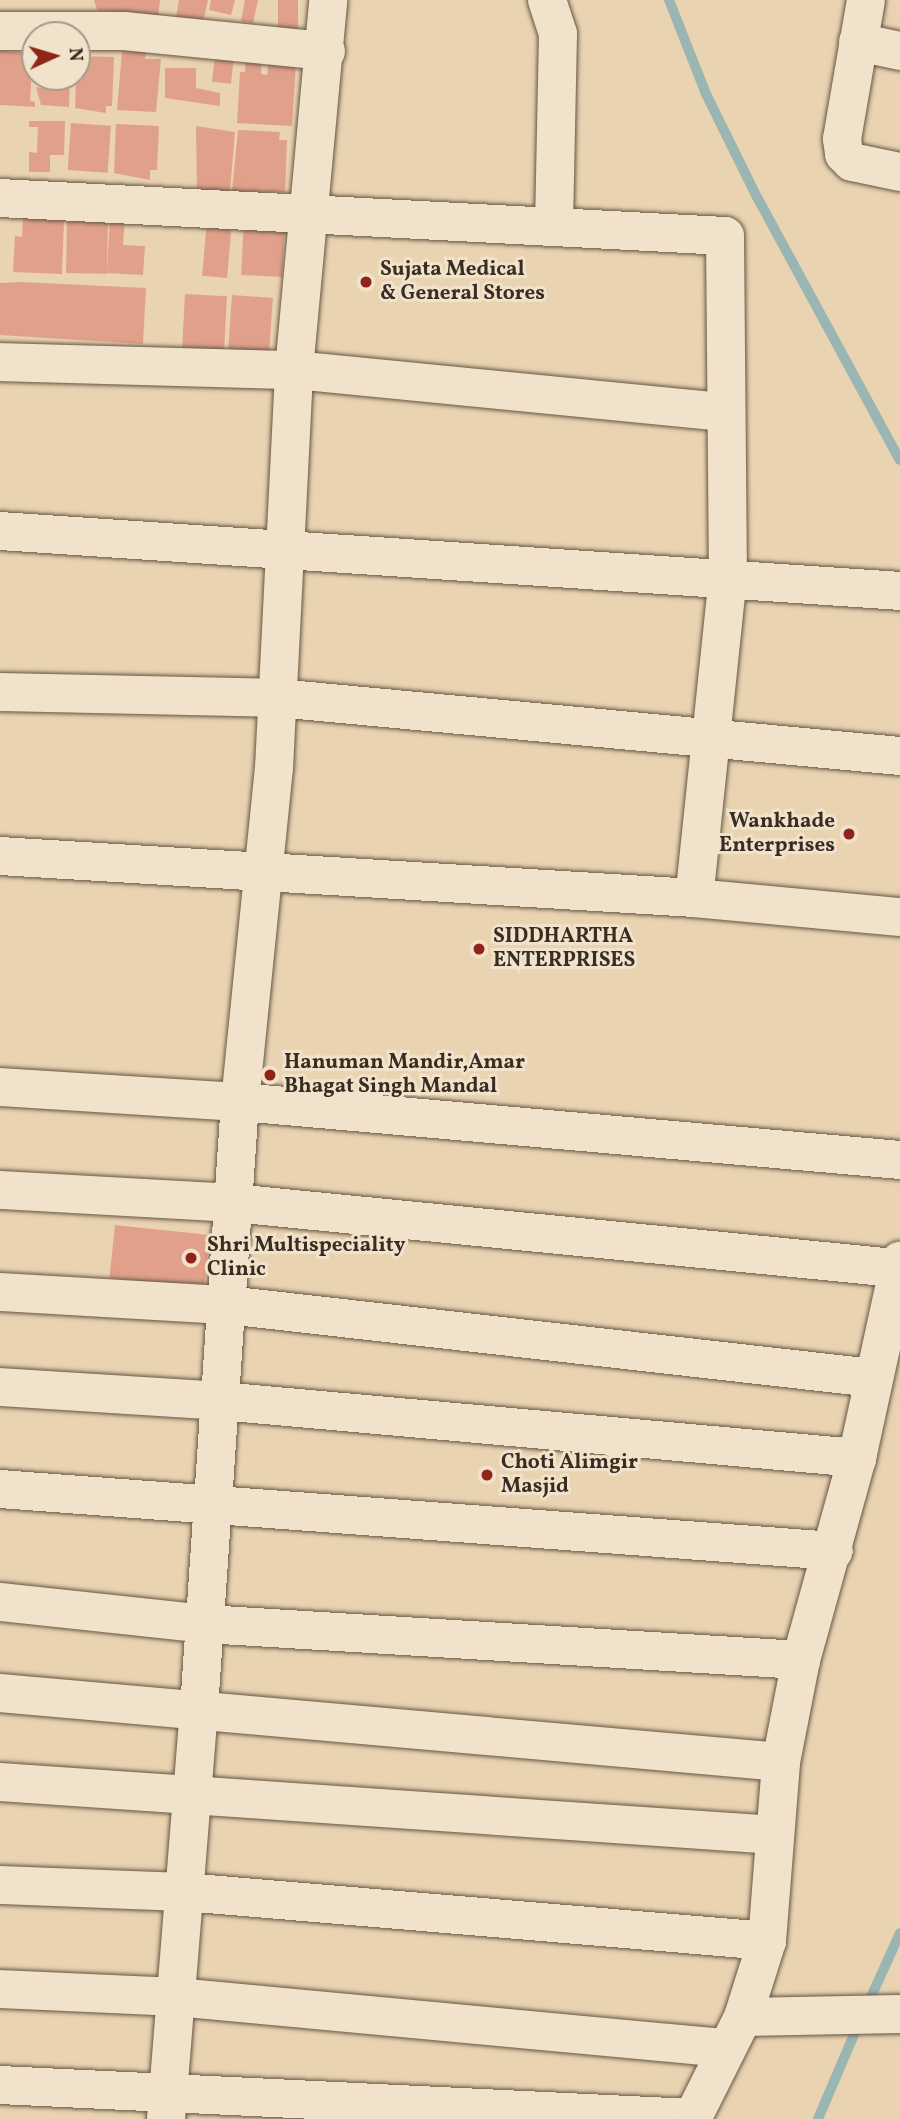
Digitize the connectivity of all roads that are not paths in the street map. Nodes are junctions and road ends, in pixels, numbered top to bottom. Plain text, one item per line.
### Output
1 (328, 0) edge
2 (547, 0) edge
3 (866, 0) edge
4 (0, 31) edge
5 (858, 42) junction
6 (326, 51) junction
7 (900, 51) edge
8 (900, 172) edge
9 (0, 198) edge
10 (306, 213) junction
11 (554, 227) junction
12 (0, 362) edge
13 (294, 370) junction
14 (726, 412) junction
15 (0, 531) edge
16 (285, 547) junction
17 (728, 576) junction
18 (900, 591) edge
19 (0, 692) edge
20 (277, 698) junction
21 (711, 736) junction
22 (900, 756) edge
23 (0, 856) edge
24 (263, 871) junction
25 (694, 898) junction
26 (900, 917) edge
27 (0, 1087) edge
28 (240, 1102) junction
29 (900, 1160) edge
30 (0, 1190) edge
31 (233, 1203) junction
32 (898, 1265) edge
33 (0, 1292) edge
34 (227, 1305) junction
35 (873, 1378) junction
36 (0, 1387) edge
37 (220, 1401) junction
38 (857, 1458) junction
39 (0, 1489) edge
40 (213, 1506) junction
41 (834, 1551) junction
42 (0, 1602) edge
43 (205, 1624) junction
44 (801, 1660) junction
45 (0, 1693) edge
46 (199, 1709) junction
47 (781, 1762) junction
48 (0, 1782) edge
49 (192, 1794) junction
50 (775, 1835) junction
51 (0, 1885) edge
52 (184, 1892) junction
53 (767, 1941) junction
54 (0, 1989) edge
55 (176, 1997) junction
56 (887, 2015) edge
57 (733, 2033) junction
58 (0, 2085) edge
59 (167, 2106) edge
60 (693, 2118) edge

1 - 6 street
2 - 11 street
3 - 5 street
4 - 6 street
5 - 7 street
5 - 8 street
6 - 10 street
9 - 10 street
10 - 11 street
10 - 13 street
11 - 14 street
12 - 13 street
13 - 14 street
13 - 16 street
14 - 17 street
15 - 16 street
16 - 17 street
16 - 20 street
17 - 18 street
17 - 21 street
19 - 20 street
20 - 21 street
20 - 24 street
21 - 22 street
21 - 25 street
23 - 24 street
24 - 25 street
24 - 28 street
25 - 26 street
27 - 28 street
28 - 29 street
28 - 31 street
30 - 31 street
31 - 32 street
31 - 34 street
32 - 35 street
33 - 34 street
34 - 35 street
34 - 37 street
35 - 38 street
36 - 37 street
37 - 38 street
37 - 40 street
38 - 41 street
39 - 40 street
40 - 41 street
40 - 43 street
41 - 44 street
42 - 43 street
43 - 44 street
43 - 46 street
44 - 47 street
45 - 46 street
46 - 47 street
46 - 49 street
47 - 50 street
48 - 49 street
49 - 50 street
49 - 52 street
50 - 53 street
51 - 52 street
52 - 53 street
52 - 55 street
53 - 57 street
54 - 55 street
55 - 57 street
55 - 59 street
56 - 57 street
57 - 60 street
58 - 59 street
59 - 60 street

